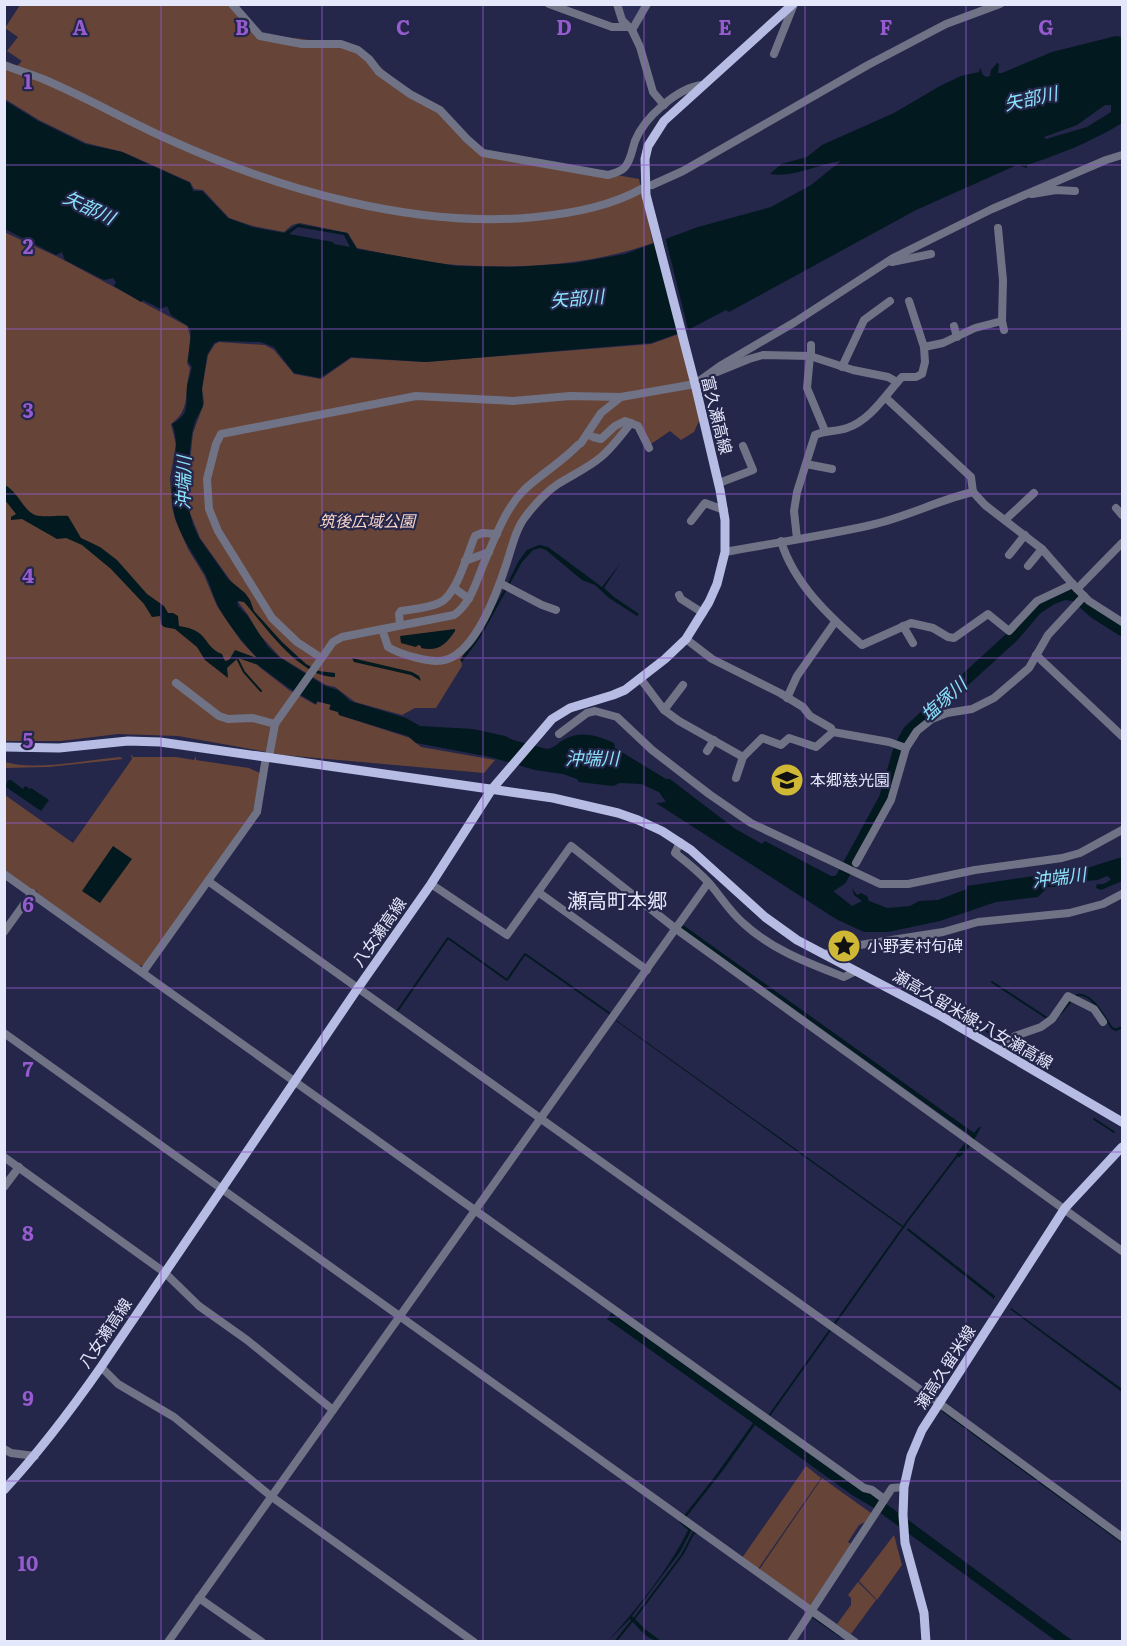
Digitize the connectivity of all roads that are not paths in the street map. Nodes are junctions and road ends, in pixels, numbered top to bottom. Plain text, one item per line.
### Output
1 (232, 4) edge
2 (549, 4) edge
3 (617, 4) edge
4 (647, 4) edge
5 (794, 4) edge
6 (1000, 4) edge
7 (630, 28) junction
8 (774, 54) dead end
9 (4, 65) edge
10 (702, 85) junction
11 (664, 105) junction
12 (1122, 155) edge
13 (648, 189) junction
14 (1075, 192) dead end
15 (1029, 193) junction
16 (998, 228) dead end
17 (931, 254) dead end
18 (886, 262) junction
19 (890, 300) dead end
20 (909, 301) dead end
21 (1002, 321) junction
22 (954, 326) dead end
23 (1004, 330) dead end
24 (957, 337) junction
25 (811, 345) dead end
26 (924, 347) junction
27 (811, 356) junction
28 (842, 367) junction
29 (707, 376) junction
30 (693, 379) junction
31 (897, 382) junction
32 (621, 397) junction
33 (886, 398) junction
34 (632, 423) junction
35 (825, 431) junction
36 (587, 434) junction
37 (743, 446) dead end
38 (649, 448) dead end
39 (806, 464) junction
40 (832, 468) dead end
41 (719, 483) junction
42 (973, 492) junction
43 (1034, 493) dead end
44 (985, 505) junction
45 (1116, 508) dead end
46 (723, 510) junction
47 (978, 513) dead end
48 (1122, 515) edge
49 (691, 521) dead end
50 (1002, 521) junction
51 (497, 534) junction
52 (1025, 535) junction
53 (797, 539) junction
54 (781, 541) junction
55 (1122, 543) edge
56 (1042, 549) junction
57 (489, 552) junction
58 (725, 552) junction
59 (1009, 555) dead end
60 (465, 561) junction
61 (1028, 566) dead end
62 (500, 583) junction
63 (1075, 586) junction
64 (454, 588) junction
65 (679, 595) dead end
66 (1084, 596) junction
67 (469, 599) junction
68 (556, 610) dead end
69 (703, 613) junction
70 (835, 622) junction
71 (1122, 622) edge
72 (400, 625) junction
73 (903, 627) junction
74 (382, 629) junction
75 (686, 639) junction
76 (913, 643) dead end
77 (1036, 655) junction
78 (320, 657) junction
79 (640, 678) junction
80 (176, 683) dead end
81 (683, 685) dead end
82 (787, 698) junction
83 (586, 703) junction
84 (664, 710) junction
85 (605, 713) junction
86 (275, 724) junction
87 (833, 732) junction
88 (559, 734) dead end
89 (1122, 736) edge
90 (714, 740) junction
91 (4, 747) edge
92 (906, 748) junction
93 (707, 751) dead end
94 (267, 757) junction
95 (743, 757) junction
96 (736, 778) dead end
97 (492, 789) junction
98 (1122, 830) edge
99 (680, 842) junction
100 (856, 863) dead end
101 (4, 874) edge
102 (208, 881) junction
103 (708, 882) junction
104 (432, 884) junction
105 (538, 892) junction
106 (32, 893) junction
107 (1122, 894) edge
108 (676, 929) junction
109 (4, 932) edge
110 (825, 955) junction
111 (646, 970) junction
112 (856, 971) junction
113 (143, 972) junction
114 (358, 988) junction
115 (1103, 1022) dead end
116 (4, 1033) edge
117 (1001, 1051) junction
118 (296, 1080) junction
119 (541, 1118) junction
120 (1122, 1122) edge
121 (1122, 1147) edge
122 (4, 1157) edge
123 (19, 1167) junction
124 (4, 1187) edge
125 (222, 1188) junction
126 (1065, 1208) junction
127 (475, 1210) junction
128 (1122, 1251) edge
129 (164, 1272) junction
130 (401, 1315) junction
131 (101, 1367) junction
132 (939, 1403) junction
133 (333, 1410) junction
134 (4, 1449) edge
135 (35, 1456) junction
136 (904, 1487) junction
137 (4, 1490) edge
138 (272, 1497) junction
139 (884, 1498) junction
140 (1122, 1538) edge
141 (199, 1598) junction
142 (811, 1611) junction
143 (168, 1641) edge
144 (262, 1641) edge
145 (474, 1641) edge
146 (791, 1641) edge
147 (855, 1641) edge
148 (926, 1641) edge

1 - 11 street
2 - 7 street
3 - 7 street
4 - 7 street
5 - 8 street
5 - 10 main road, 富久瀬高線
6 - 13 street
7 - 11 street
9 - 13 street
10 - 11 street
10 - 13 main road, 富久瀬高線
12 - 15 street
13 - 30 main road, 富久瀬高線
14 - 15 street
15 - 18 street
16 - 21 street
17 - 18 street
18 - 29 street
19 - 28 street
20 - 26 street
21 - 23 street
21 - 24 street
22 - 24 street
24 - 26 street
25 - 27 street
26 - 31 street
27 - 28 street
27 - 29 street
27 - 35 street
28 - 31 street
29 - 30 street
30 - 32 street
30 - 41 main road, 富久瀬高線
31 - 33 street
32 - 36 street
32 - 78 street
33 - 35 street
33 - 42 street
34 - 36 street
34 - 38 street
34 - 62 street
35 - 39 street
36 - 51 street
37 - 41 street
39 - 40 street
39 - 53 street
41 - 46 main road, 富久瀬高線
42 - 44 street
42 - 53 street
43 - 50 street
44 - 47 street
44 - 50 street
45 - 48 street
46 - 49 street
46 - 58 main road, 富久瀬高線
50 - 52 street
51 - 57 street
51 - 60 street
52 - 56 street
52 - 59 street
53 - 54 street
54 - 58 street
54 - 70 street
55 - 63 street
56 - 61 street
56 - 63 street
57 - 60 street
57 - 67 street
58 - 69 main road, 富久瀬高線
60 - 64 street
62 - 68 street
62 - 74 street
63 - 66 street
63 - 73 street
64 - 67 street
64 - 72 street
65 - 69 street
66 - 71 street
66 - 77 street
67 - 72 street
69 - 75 main road, 富久瀬高線
70 - 73 street
70 - 82 street
72 - 74 street
73 - 76 street
74 - 78 street
75 - 79 main road, 富久瀬高線
75 - 82 street
77 - 89 street
77 - 92 street
78 - 86 street
79 - 83 main road, 富久瀬高線
79 - 84 street
80 - 86 street
81 - 84 street
82 - 87 street
83 - 85 street
83 - 97 main road, 富久瀬高線
84 - 90 street
85 - 88 street
85 - 98 street
86 - 94 street
87 - 92 street
87 - 95 street
90 - 93 street
90 - 95 street
91 - 94 main road
92 - 100 street
94 - 97 main road
94 - 102 street
95 - 96 street
97 - 99 main road, 瀬高久留米線;八女瀬高線
97 - 104 main road, 八女瀬高線
99 - 103 street
99 - 110 main road, 瀬高久留米線;八女瀬高線
101 - 106 street
102 - 113 street
102 - 114 street
103 - 108 street
103 - 112 street
104 - 105 street
104 - 114 main road, 八女瀬高線
105 - 108 street
105 - 111 street
106 - 109 street
106 - 113 street
107 - 110 street
108 - 111 street
108 - 126 street
110 - 112 main road, 瀬高久留米線;八女瀬高線
111 - 119 street
112 - 117 main road, 瀬高久留米線;八女瀬高線
113 - 118 street
114 - 118 main road, 八女瀬高線
114 - 119 street
115 - 117 street
116 - 125 street
117 - 120 main road, 瀬高久留米線;八女瀬高線
118 - 125 main road, 八女瀬高線
118 - 127 street
119 - 127 street
119 - 132 street
121 - 126 main road, 瀬高久留米線
122 - 123 street
123 - 124 street
123 - 129 street
125 - 129 main road, 八女瀬高線
125 - 130 street
126 - 128 street
126 - 132 main road, 瀬高久留米線
127 - 130 street
127 - 139 street
129 - 131 main road, 八女瀬高線
129 - 133 street
130 - 133 street
130 - 142 street
131 - 135 main road, 八女瀬高線
131 - 138 street
132 - 136 main road, 瀬高久留米線
132 - 140 street
133 - 138 street
134 - 135 street
135 - 137 main road, 八女瀬高線
136 - 139 street
136 - 148 main road, 瀬高久留米線
138 - 141 street
138 - 145 street
139 - 142 street
141 - 143 street
141 - 144 street
142 - 146 street
142 - 147 street

